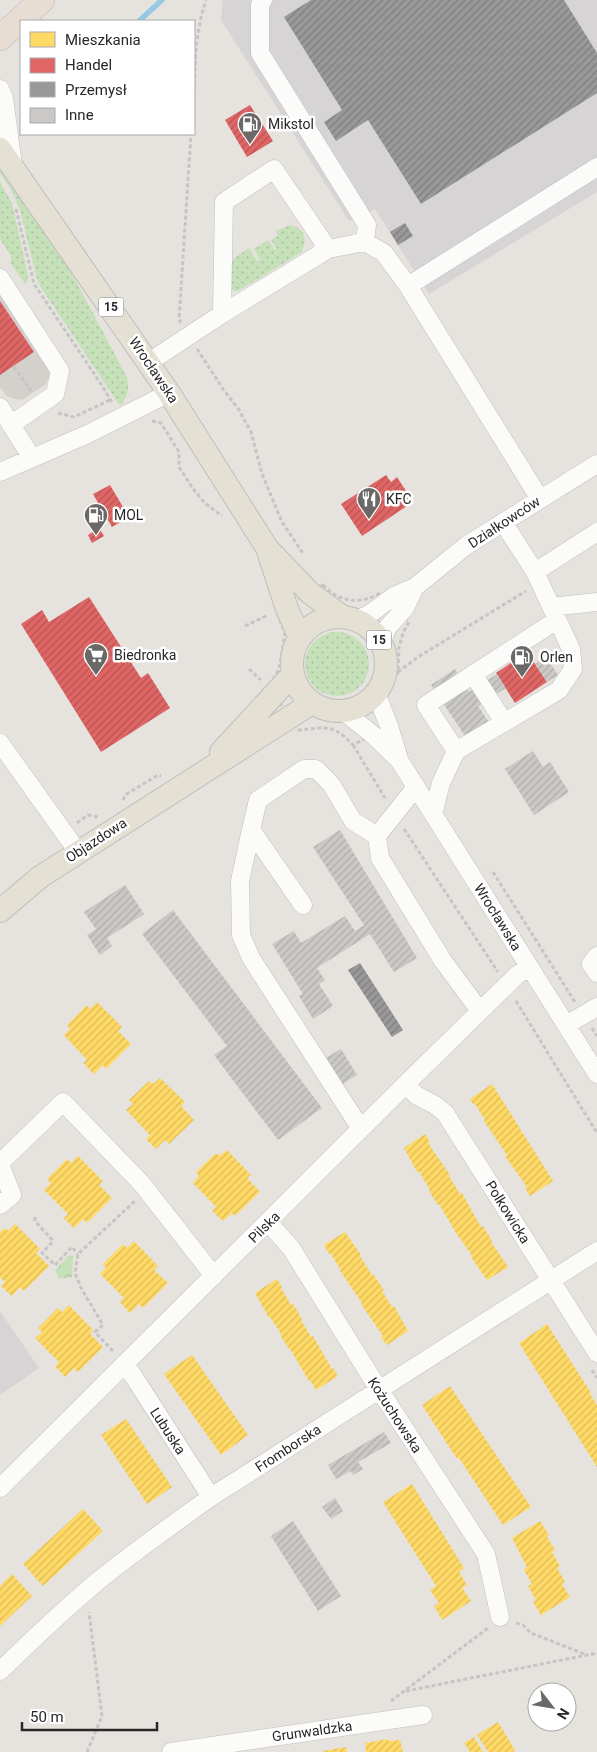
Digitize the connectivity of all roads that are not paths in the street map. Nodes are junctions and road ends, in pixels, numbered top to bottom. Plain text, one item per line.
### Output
1 (42, 0) edge
2 (263, 0) edge
3 (0, 38) edge
4 (0, 88) edge
5 (6, 158) edge
6 (597, 167) edge
7 (365, 242) junction
8 (328, 250) junction
9 (0, 278) edge
10 (408, 286) junction
11 (222, 314) junction
12 (149, 362) junction
13 (170, 392) junction
14 (0, 407) edge
15 (12, 424) junction
16 (32, 458) junction
17 (597, 464) edge
18 (0, 472) edge
19 (540, 499) junction
20 (503, 522) junction
21 (597, 532) edge
22 (267, 548) junction
23 (538, 577) junction
24 (597, 602) edge
25 (394, 607) junction
26 (554, 614) junction
27 (350, 618) junction
28 (300, 638) junction
29 (381, 645) junction
30 (293, 674) junction
31 (473, 674) junction
32 (376, 693) junction
33 (312, 703) junction
34 (343, 711) junction
35 (504, 722) junction
36 (0, 743) edge
37 (456, 751) junction
38 (399, 760) junction
39 (198, 777) junction
40 (416, 787) junction
41 (433, 814) junction
42 (251, 830) junction
43 (377, 836) junction
44 (78, 852) junction
45 (303, 905) dead end
46 (0, 911) edge
47 (597, 956) edge
48 (529, 967) junction
49 (597, 973) edge
50 (597, 1007) edge
51 (480, 1011) junction
52 (566, 1025) junction
53 (597, 1074) edge
54 (406, 1084) junction
55 (362, 1129) junction
56 (0, 1164) edge
57 (0, 1206) edge
58 (268, 1222) junction
59 (597, 1251) edge
60 (214, 1276) junction
61 (551, 1281) junction
62 (597, 1354) edge
63 (124, 1364) junction
64 (378, 1389) junction
65 (0, 1488) edge
66 (211, 1497) junction
67 (500, 1617) road end
68 (0, 1671) edge
69 (423, 1715) dead end
70 (171, 1752) edge

1 - 3 highway
2 - 7 street
4 - 5 street
5 - 12 main road, Wrocławska / 15
6 - 10 street
7 - 8 street
7 - 10 street
8 - 11 street
8 - 11 street
9 - 15 street
10 - 19 street
11 - 12 street
12 - 13 main road, Wrocławska / 15
13 - 16 street
13 - 22 main road, Wrocławska / 15
14 - 15 street
15 - 16 street
16 - 18 street
17 - 19 street, Działkowców
19 - 20 street, Działkowców
20 - 23 street
20 - 25 street, Działkowców
21 - 23 street
22 - 27 main road, Wrocławska / 15
22 - 28 main road, Wrocławska / 15
23 - 26 street
24 - 26 street
25 - 27 street, Działkowców
25 - 29 street, Działkowców
26 - 31 street
26 - 35 street
27 - 28 main road
27 - 29 main road, 15
28 - 30 main road
29 - 32 main road, 15
30 - 33 main road
30 - 39 main road, Objazdowa
31 - 35 street
31 - 37 street
32 - 34 main road
32 - 38 street, Wrocławska
33 - 34 main road
33 - 39 main road, Objazdowa
34 - 38 street, Wrocławska
35 - 37 street
36 - 44 street
37 - 41 street
38 - 40 street, Wrocławska
39 - 44 main road, Objazdowa
40 - 41 street, Wrocławska
40 - 43 street
41 - 48 street, Wrocławska
42 - 43 street
42 - 45 street
42 - 55 street
43 - 51 street
44 - 46 main road, Objazdowa
47 - 49 street
48 - 51 street, Pilska
48 - 52 street, Wrocławska
50 - 52 street
51 - 54 street, Pilska
52 - 53 street, Wrocławska
54 - 55 street, Pilska
54 - 61 street, Polkowicka
55 - 58 street, Pilska
56 - 57 street
56 - 60 street
58 - 60 street, Pilska
58 - 64 street, Kożuchowska
59 - 61 street, Fromborska
60 - 63 street, Pilska
61 - 62 street, Polkowicka
61 - 64 street, Fromborska
63 - 65 street, Pilska
63 - 66 street, Lubuska
64 - 66 street, Fromborska
64 - 67 street, Kożuchowska
66 - 68 street, Fromborska
69 - 70 street, Grunwaldzka

